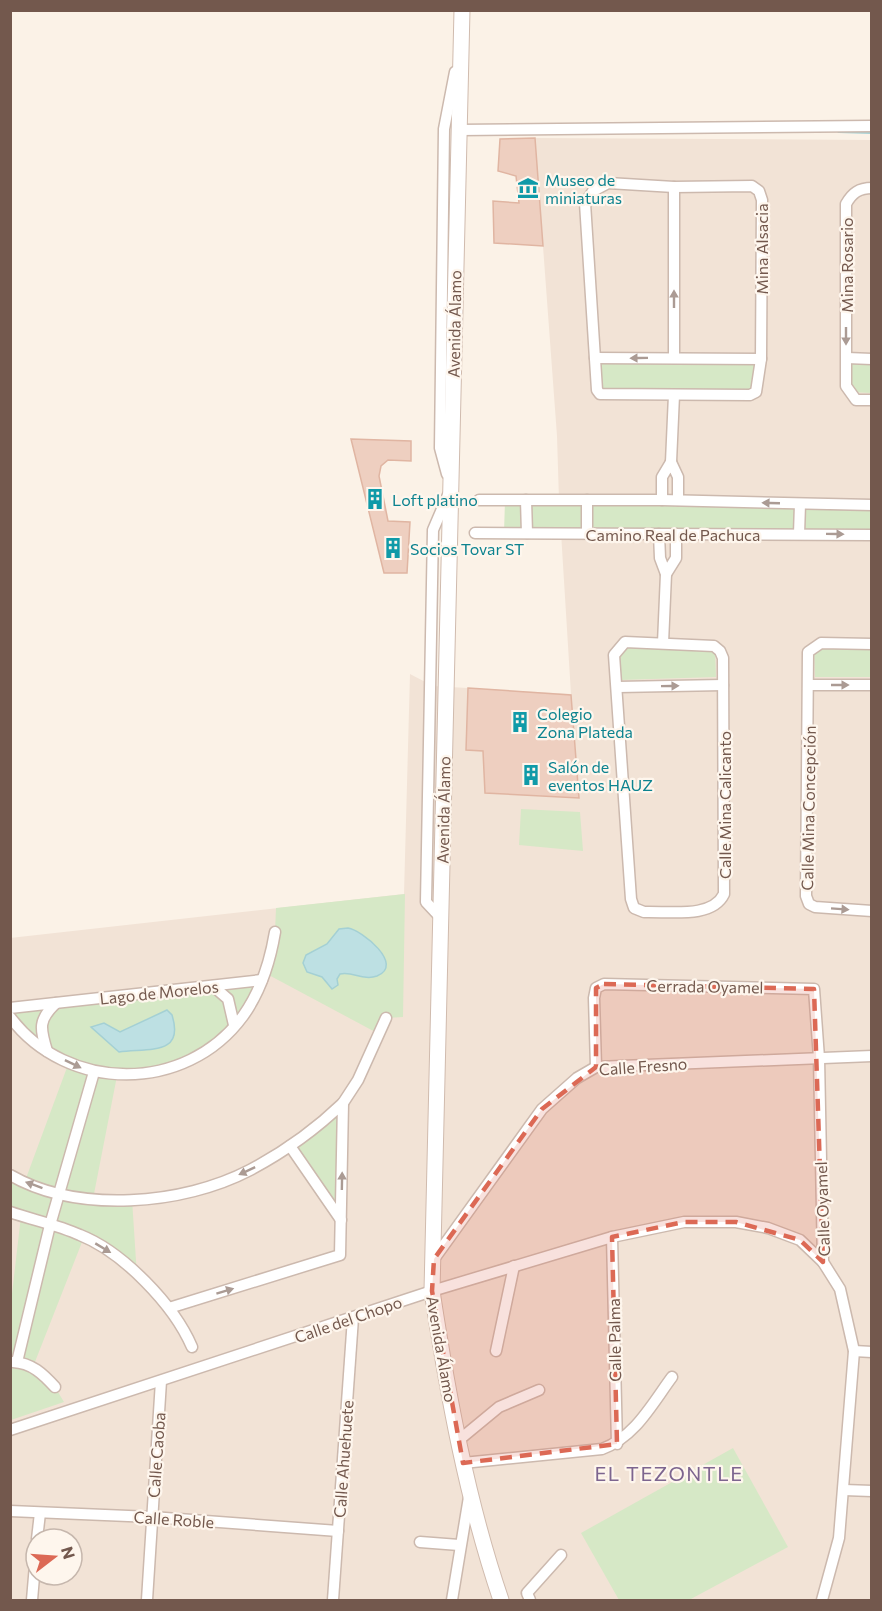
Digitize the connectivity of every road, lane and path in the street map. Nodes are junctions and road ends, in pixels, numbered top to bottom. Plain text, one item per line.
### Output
1 (462, 10) edge
2 (461, 42) junction
3 (872, 126) edge
4 (459, 130) junction
5 (674, 187) junction
6 (872, 188) edge
7 (674, 357) junction
8 (595, 358) junction
9 (846, 358) junction
10 (761, 359) junction
11 (872, 359) edge
12 (674, 395) junction
13 (872, 400) edge
14 (671, 462) junction
15 (450, 489) junction
16 (479, 500) dead end
17 (526, 500) junction
18 (587, 500) junction
19 (662, 500) junction
20 (678, 500) junction
21 (800, 504) junction
22 (872, 505) edge
23 (475, 533) dead end
24 (527, 533) junction
25 (587, 533) junction
26 (660, 534) junction
27 (676, 534) junction
28 (800, 534) junction
29 (872, 535) edge
30 (666, 574) junction
31 (663, 643) junction
32 (872, 644) edge
33 (723, 685) junction
34 (809, 685) junction
35 (872, 685) edge
36 (618, 687) junction
37 (872, 911) edge
38 (275, 932) dead end
39 (262, 980) junction
40 (213, 986) junction
41 (814, 988) joint
42 (56, 1003) junction
43 (10, 1008) edge
44 (10, 1017) edge
45 (386, 1018) dead end
46 (234, 1025) junction
47 (46, 1051) junction
48 (872, 1056) edge
49 (819, 1058) junction
50 (596, 1067) junction
51 (94, 1072) junction
52 (343, 1103) junction
53 (290, 1146) junction
54 (10, 1175) edge
55 (58, 1193) junction
56 (10, 1212) edge
57 (341, 1221) junction
58 (50, 1225) junction
59 (612, 1237) junction
60 (434, 1259) junction
61 (823, 1262) junction
62 (514, 1266) junction
63 (432, 1291) junction
64 (169, 1308) junction
65 (353, 1318) junction
66 (192, 1347) dead end
67 (496, 1351) dead end
68 (854, 1351) junction
69 (872, 1352) edge
70 (14, 1362) edge
71 (672, 1377) dead end
72 (161, 1381) junction
73 (55, 1387) dead end
74 (539, 1390) dead end
75 (10, 1430) edge
76 (459, 1440) junction
77 (616, 1444) junction
78 (463, 1463) junction
79 (844, 1490) junction
80 (872, 1491) edge
81 (469, 1496) junction
82 (10, 1511) edge
83 (40, 1513) junction
84 (152, 1517) junction
85 (38, 1527) edge
86 (338, 1531) junction
87 (420, 1542) dead end
88 (459, 1545) junction
89 (561, 1555) dead end
90 (147, 1600) edge
91 (333, 1600) edge
92 (452, 1600) edge
93 (501, 1600) edge
94 (530, 1600) edge
95 (822, 1600) edge

1 - 2 street, Avenida Álamo
2 - 4 street, Avenida Álamo
2 - 15 street
3 - 4 street
4 - 15 street, Avenida Álamo
7 -> 5 street
5 - 8 street, Mina Alsacia
5 - 10 street, Mina Alsacia
6 -> 9 street, Mina Rosario
7 -> 8 street
7 - 10 street
8 - 12 street, Mina Alsacia
9 - 11 street
9 - 13 street, Mina Rosario
10 - 12 street, Mina Alsacia
12 - 14 street
14 - 19 street
14 - 20 street
15 - 60 street, Avenida Álamo
16 - 17 street, Camino Real de Pachuca
17 - 18 street, Camino Real de Pachuca
17 - 24 street
18 - 19 street, Camino Real de Pachuca
18 - 25 street
19 - 20 street, Camino Real de Pachuca
21 -> 20 street, Camino Real de Pachuca
21 - 22 street, Camino Real de Pachuca
21 - 28 street
23 - 24 street, Camino Real de Pachuca
24 - 25 street, Camino Real de Pachuca
25 - 26 street, Camino Real de Pachuca
26 - 27 street, Camino Real de Pachuca
26 - 30 street
27 - 28 street, Camino Real de Pachuca
27 - 30 street
28 -> 29 street, Camino Real de Pachuca
30 - 31 street
31 - 33 street, Calle Mina Calicanto
31 - 36 street, Calle Mina Calicanto
32 - 34 street, Calle Mina Concepción
36 -> 33 street
33 - 36 street, Calle Mina Calicanto
34 -> 35 street
34 -> 37 street, Calle Mina Concepción
38 - 39 street
39 - 40 street, Lago de Morelos
39 - 46 street
40 - 42 street, Lago de Morelos
40 - 46 street
41 - 49 street, Calle Oyamel
41 - 50 street, Cerrada Oyamel
42 - 43 street, Lago de Morelos
42 - 47 street
44 - 47 street
45 - 52 street
46 - 51 street
47 -> 51 street
48 - 49 street, Calle Fresno
49 - 50 street, Calle Fresno
49 - 61 street, Calle Oyamel
50 - 60 street, Calle Fresno
51 - 55 street
52 - 53 street
57 -> 52 street
53 -> 55 street
53 - 57 street
55 -> 54 street
55 - 58 street
56 - 58 street
64 -> 57 street
58 -> 64 street
58 - 70 street
59 - 61 street, Calle del Chopo
59 - 62 street, Calle del Chopo
59 - 77 street, Calle Palma
60 - 63 street, Avenida Álamo
61 - 68 street, Calle Oyamel
62 - 63 street, Calle del Chopo
62 - 67 street
63 - 65 street, Calle del Chopo
63 - 76 street, Avenida Álamo
64 - 66 street
65 - 72 street, Calle del Chopo
65 - 86 street, Calle Ahuehuete
68 - 69 street
68 - 79 street, Calle Oyamel
70 - 73 street
71 - 77 street
72 - 75 street, Calle del Chopo
72 - 84 street, Calle Caoba
74 - 76 street
76 - 78 street, Avenida Álamo
77 - 78 street
78 - 81 street, Avenida Álamo
79 - 80 street
79 - 95 street, Calle Oyamel
81 - 88 street
81 - 93 street, Avenida Álamo
82 - 83 street, Calle Roble
83 - 84 street, Calle Roble
83 - 85 street
84 - 86 street, Calle Roble
84 - 90 street, Calle Caoba
86 - 91 street, Calle Ahuehuete
87 - 88 street
88 - 92 street
89 - 94 street

